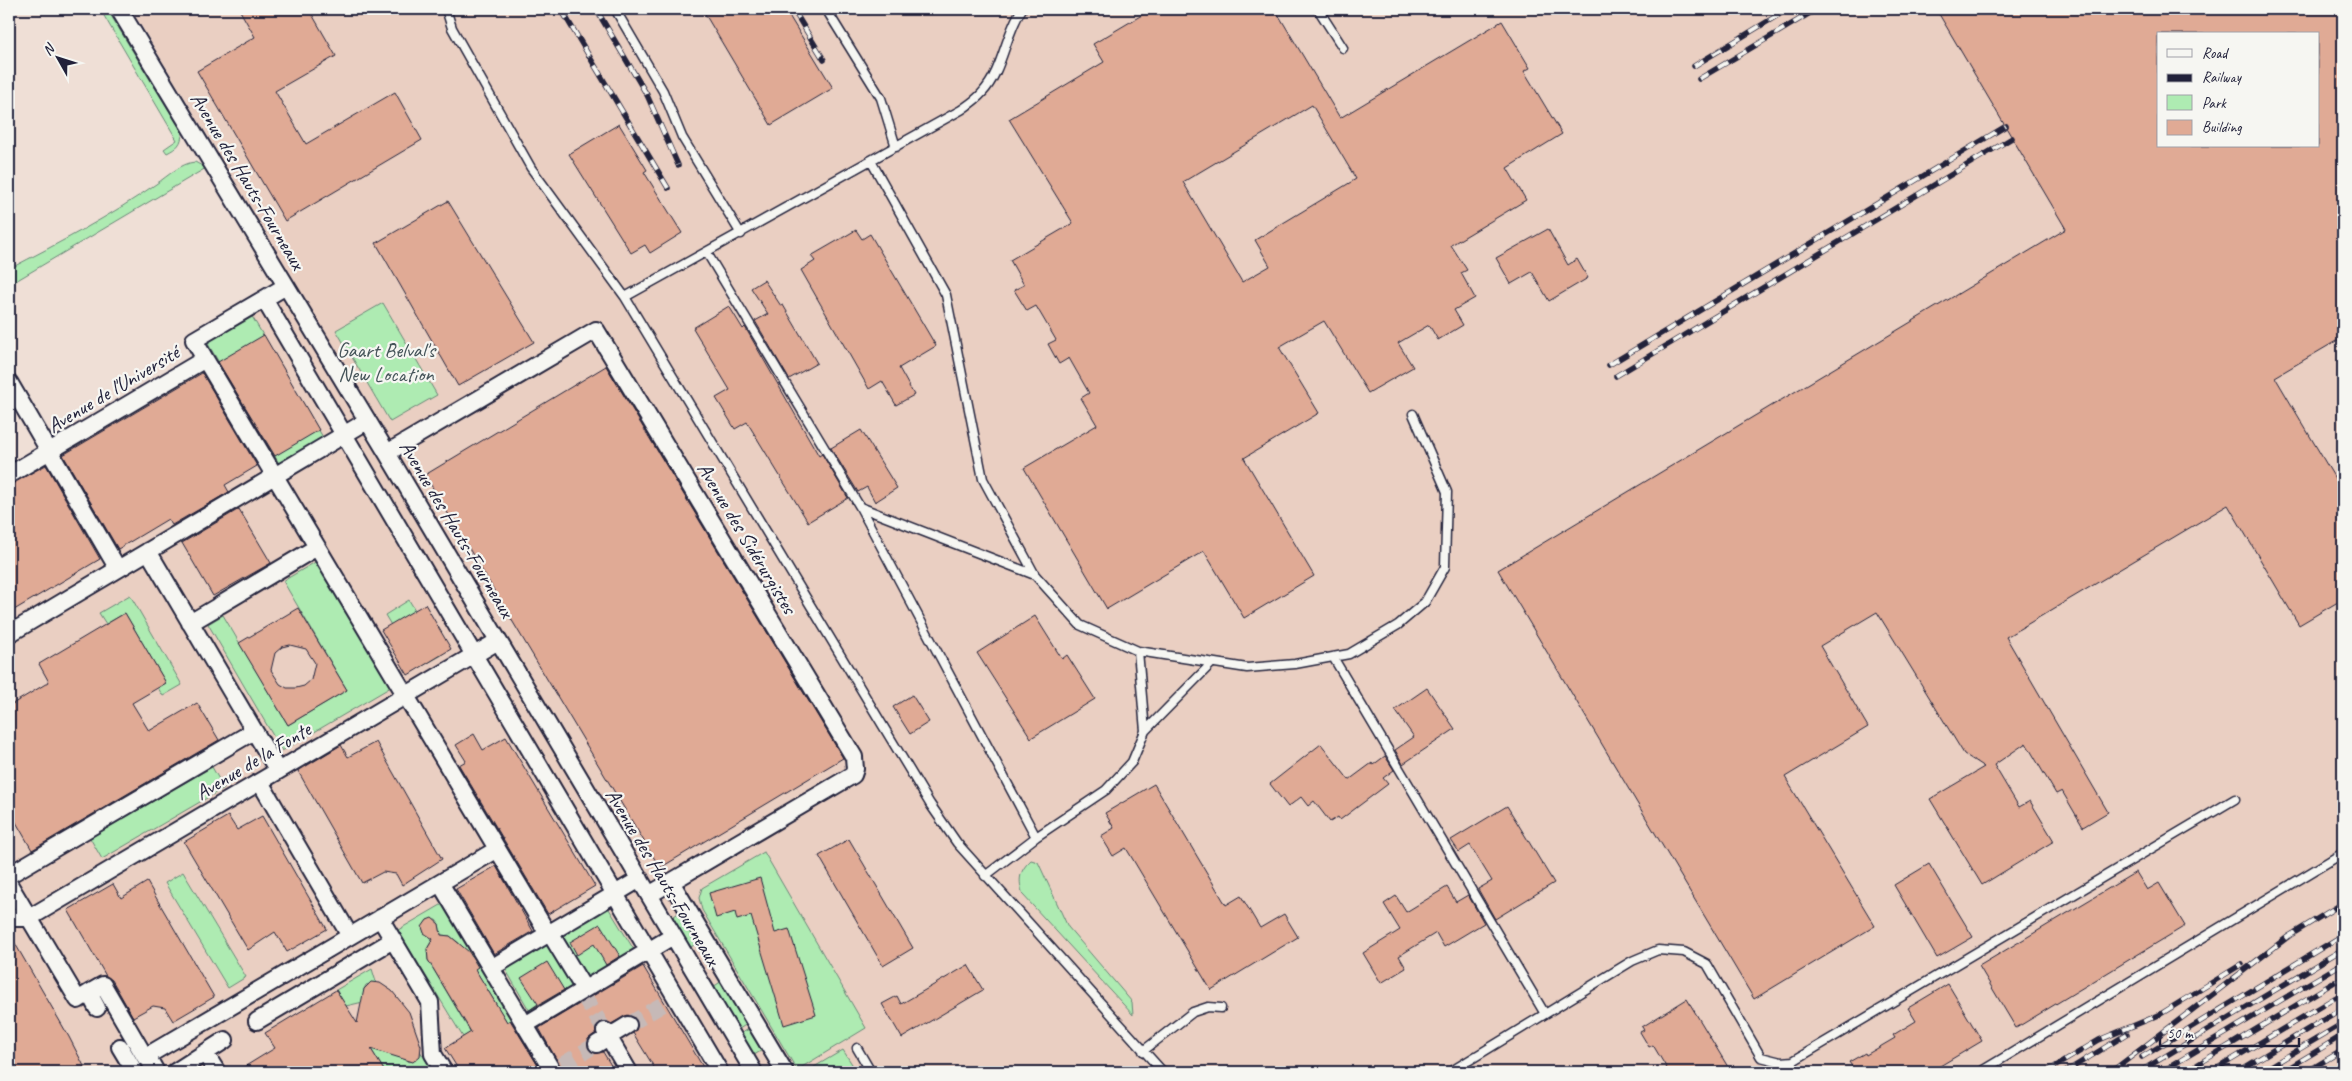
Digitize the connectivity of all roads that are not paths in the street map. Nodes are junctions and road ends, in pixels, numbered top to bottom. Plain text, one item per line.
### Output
1 (119, 9) edge
2 (446, 9) edge
3 (615, 9) edge
4 (826, 9) edge
5 (1022, 9) edge
6 (1318, 9) edge
7 (1343, 48) dead end
8 (896, 147) junction
9 (871, 161) junction
10 (741, 234) junction
11 (707, 253) junction
12 (286, 286) junction
13 (626, 297) junction
14 (264, 299) junction
15 (205, 359) junction
16 (9, 382) edge
17 (1413, 414) dead end
18 (368, 421) junction
19 (345, 434) junction
20 (49, 451) junction
21 (387, 453) junction
22 (9, 475) edge
23 (275, 476) junction
24 (860, 507) junction
25 (317, 547) junction
26 (148, 551) junction
27 (118, 569) junction
28 (1035, 575) junction
29 (190, 623) junction
30 (9, 634) edge
31 (498, 640) junction
32 (1138, 651) junction
33 (475, 655) junction
34 (1333, 657) junction
35 (1211, 664) junction
36 (405, 696) junction
37 (254, 731) junction
38 (1146, 731) junction
39 (278, 771) junction
40 (260, 782) junction
41 (2235, 799) dead end
42 (1036, 837) junction
43 (496, 850) junction
44 (2343, 853) edge
45 (9, 875) edge
46 (986, 876) junction
47 (640, 879) junction
48 (671, 882) junction
49 (440, 883) junction
50 (9, 884) edge
51 (615, 894) junction
52 (649, 895) junction
53 (9, 918) edge
54 (380, 918) junction
55 (33, 924) junction
56 (549, 933) junction
57 (350, 936) junction
58 (673, 936) junction
59 (393, 940) junction
60 (648, 950) junction
61 (491, 968) junction
62 (583, 992) junction
63 (89, 993) junction
64 (98, 1008) dead end
65 (1221, 1008) dead end
66 (1545, 1014) junction
67 (257, 1021) dead end
68 (525, 1025) junction
69 (628, 1025) tunnel mouth
70 (225, 1040) dead end
71 (120, 1047) dead end
72 (857, 1048) dead end
73 (1143, 1051) junction
74 (205, 1053) junction
75 (147, 1056) junction
76 (556, 1070) edge
77 (135, 1072) edge
78 (156, 1072) edge
79 (175, 1072) edge
80 (217, 1072) edge
81 (444, 1072) edge
82 (629, 1072) edge
83 (720, 1072) edge
84 (754, 1072) edge
85 (785, 1072) edge
86 (870, 1072) edge
87 (1162, 1072) edge
88 (1450, 1072) edge
89 (1980, 1072) edge

1 - 12 street, Avenue des Hauts-Fourneaux
2 - 13 lane
3 - 10 lane
4 - 8 lane
5 - 8 lane
6 - 7 lane
8 - 9 lane
9 - 10 lane
9 - 28 lane
10 - 11 lane
11 - 13 lane
11 - 24 lane
12 - 14 street, Avenue de l'Université
12 - 18 street, Avenue des Hauts-Fourneaux
13 - 46 lane
14 - 15 street, Avenue de l'Université
14 - 19 street
15 - 20 street, Avenue de l'Université
15 - 23 street
16 - 20 street
17 - 34 lane
18 - 19 street
18 - 21 street, Avenue des Hauts-Fourneaux
19 - 23 street
19 - 33 street
20 - 22 street, Avenue de l'Université
20 - 27 street
21 - 31 street, Avenue des Hauts-Fourneaux
21 - 48 street, Avenue des Sidérurgistes
23 - 25 street
23 - 26 street
24 - 28 lane
24 - 42 lane
25 - 29 street
25 - 36 street
26 - 27 street
26 - 29 street
27 - 30 street
28 - 32 lane
29 - 37 street
31 - 33 street, Avenue de la Fonte
31 - 47 street, Avenue des Hauts-Fourneaux
32 - 35 lane
32 - 38 lane
33 - 36 street, Avenue de la Fonte
33 - 51 street
34 - 35 lane
34 - 66 lane
35 - 38 lane
36 - 39 street, Avenue de la Fonte
36 - 43 street
37 - 39 street
37 - 45 street, Avenue de la Fonte
38 - 42 lane
39 - 40 street, Avenue de la Fonte
40 - 55 street, Avenue de la Fonte
40 - 57 street
41 - 66 lane
42 - 46 lane
43 - 49 street
43 - 56 street
44 - 89 lane
46 - 73 lane
47 - 51 street
47 - 52 street, Avenue des Hauts-Fourneaux
48 - 52 street, Avenue des Sidérurgistes
48 - 85 street, Avenue des Hauts-Fourneaux
49 - 54 street
49 - 61 street
50 - 55 street
51 - 56 street
51 - 60 street
52 - 58 street, Avenue des Hauts-Fourneaux
53 - 55 street
54 - 57 street
54 - 59 street
55 - 63 street
56 - 61 street
56 - 62 street
57 - 75 street
58 - 60 street
58 - 84 street, Avenue des Hauts-Fourneaux
59 - 67 street
59 - 81 street
60 - 62 street
60 - 83 street
61 - 68 street
62 - 68 street
63 - 64 street
63 - 75 street
65 - 73 lane
66 - 88 lane
68 - 76 street
69 - 82 street
70 - 74 street
71 - 77 street
72 - 86 lane
73 - 87 lane
74 - 79 street
74 - 80 street
75 - 78 street

